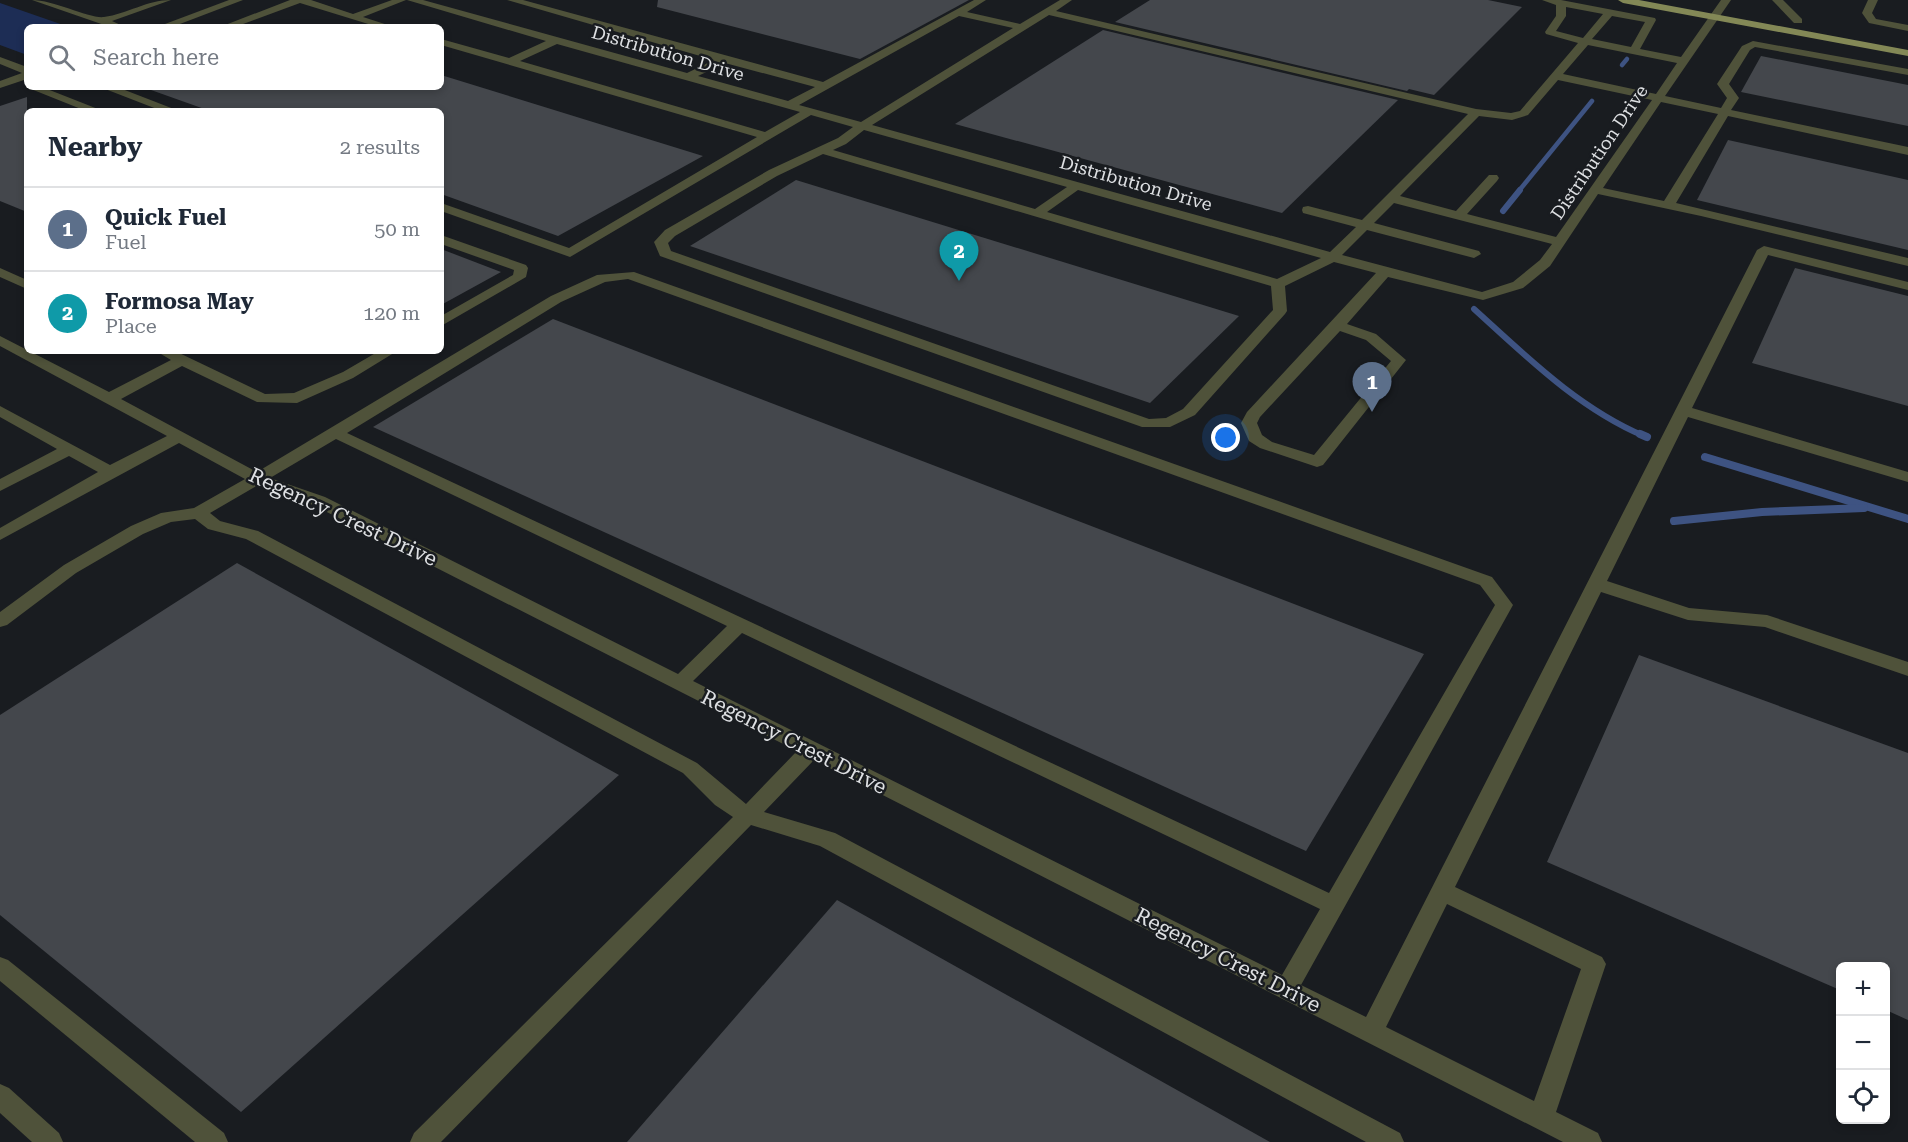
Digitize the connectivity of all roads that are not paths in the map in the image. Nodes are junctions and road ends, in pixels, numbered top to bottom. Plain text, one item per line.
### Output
1 (166, 0) edge
2 (238, 0) edge
3 (300, 0) edge
4 (401, 0) edge
5 (412, 0) edge
6 (512, 0) edge
7 (981, 0) edge
8 (1067, 0) edge
9 (1547, 0) edge
10 (1623, 0) edge
11 (1682, 0) edge
12 (1777, 0) edge
13 (1873, 0) edge
14 (46, 1) edge
15 (431, 2) edge
16 (127, 3) dead end
17 (1562, 3) junction
18 (143, 8) junction
19 (1720, 8) edge
20 (1047, 12) junction
21 (1610, 12) junction
22 (958, 13) junction
23 (353, 17) junction
24 (102, 21) junction
25 (1798, 21) junction
26 (1873, 21) junction
27 (111, 24) edge
28 (170, 24) edge
29 (233, 24) edge
30 (378, 24) edge
31 (1020, 27) junction
32 (1908, 28) edge
33 (1866, 34) junction
34 (556, 40) junction
35 (1586, 41) junction
36 (1908, 41) edge
37 (444, 43) edge
38 (1634, 51) junction
39 (1908, 53) edge
40 (724, 59) junction
41 (0, 60) edge
42 (1684, 60) junction
43 (510, 62) junction
44 (24, 72) edge
45 (1908, 72) edge
46 (24, 75) edge
47 (1556, 76) junction
48 (688, 77) junction
49 (14, 80) junction
50 (24, 84) edge
51 (0, 85) edge
52 (825, 86) junction
53 (40, 90) edge
54 (114, 90) edge
55 (1658, 99) junction
56 (790, 105) junction
57 (89, 108) edge
58 (165, 108) edge
59 (809, 111) junction
60 (1476, 112) junction
61 (1725, 113) junction
62 (862, 126) junction
63 (766, 136) junction
64 (824, 151) junction
65 (1908, 151) edge
66 (1492, 178) dead end
67 (1077, 185) junction
68 (1595, 190) junction
69 (1391, 198) junction
70 (1668, 205) junction
71 (444, 208) edge
72 (1308, 210) dead end
73 (1039, 212) junction
74 (1459, 215) junction
75 (1365, 225) junction
76 (444, 239) edge
77 (1560, 242) junction
78 (1474, 254) dead end
79 (1333, 257) junction
80 (1908, 262) edge
81 (1386, 271) junction
82 (0, 272) edge
83 (24, 284) edge
84 (1278, 284) junction
85 (1908, 286) edge
86 (444, 320) edge
87 (1338, 326) junction
88 (0, 340) edge
89 (24, 353) edge
90 (27, 354) edge
91 (170, 354) edge
92 (385, 354) edge
93 (183, 360) junction
94 (110, 398) junction
95 (0, 411) edge
96 (1683, 411) junction
97 (336, 433) junction
98 (180, 436) junction
99 (69, 449) junction
100 (110, 472) junction
101 (1908, 477) edge
102 (258, 479) junction
103 (0, 486) edge
104 (198, 513) junction
105 (0, 534) edge
106 (1595, 584) junction
107 (0, 621) edge
108 (740, 624) junction
109 (1908, 669) edge
110 (679, 684) junction
111 (811, 750) junction
112 (747, 816) junction
113 (1441, 891) junction
114 (1334, 905) junction
115 (0, 967) edge
116 (1286, 990) junction
117 (1371, 1032) junction
118 (0, 1096) edge
119 (1541, 1118) junction
120 (50, 1142) edge
121 (215, 1142) edge
122 (423, 1142) edge
123 (1391, 1142) edge
124 (1589, 1142) edge

1 - 18 street
2 - 28 street
3 - 23 street
3 - 29 street
4 - 23 street
5 - 15 street, Distribution Drive
6 - 40 street
7 - 22 street
8 - 20 street
9 - 17 street
10 - 19 main road
11 - 19 main road
12 - 25 street
13 - 26 street
14 - 24 street
15 - 34 street, Distribution Drive
16 - 18 street
17 - 21 street
17 - 35 street
18 - 24 street
19 - 25 main road
19 - 39 main road
19 - 42 street, Distribution Drive
20 - 31 street
20 - 60 street
21 - 35 street
21 - 38 street
22 - 31 street
22 - 52 street
23 - 30 street
24 - 27 street
25 - 33 main road
26 - 32 street
26 - 33 street
31 - 62 street
33 - 36 main road
34 - 43 street
34 - 48 street, Distribution Drive
35 - 38 street
35 - 47 street
37 - 43 street
38 - 42 street
40 - 48 street
40 - 52 street
41 - 44 street
42 - 55 street, Distribution Drive
43 - 63 street
45 - 61 street
46 - 49 street
47 - 55 street
47 - 60 street
48 - 56 street, Distribution Drive
49 - 50 street
49 - 51 street
52 - 56 street
53 - 57 street
54 - 58 street
55 - 61 street
55 - 68 street, Distribution Drive
56 - 59 street, Distribution Drive
59 - 62 street, Distribution Drive
59 - 63 street
60 - 69 street
61 - 65 street
61 - 70 street
62 - 64 street
62 - 67 street, Distribution Drive
63 - 71 street
64 - 73 street
64 - 84 street
66 - 74 street
67 - 73 street
67 - 79 street, Distribution Drive
68 - 70 street
68 - 77 street, Distribution Drive
69 - 74 street
69 - 75 street
70 - 80 street
72 - 75 street
73 - 84 street
74 - 77 street
75 - 78 street
75 - 79 street
76 - 86 street
77 - 81 street, Distribution Drive
79 - 81 street, Distribution Drive
79 - 84 street
81 - 87 street
82 - 83 street
85 - 96 street
87 - 87 street
88 - 89 street, Regency Crest Drive
90 - 94 street, Regency Crest Drive
91 - 93 street
92 - 93 street
93 - 94 street
94 - 98 street, Regency Crest Drive
95 - 99 street
96 - 101 street
96 - 106 street
97 - 102 street
97 - 108 street
97 - 114 street
98 - 100 street
98 - 102 street, Regency Crest Drive
99 - 100 street
99 - 103 street
100 - 105 street
102 - 104 street
102 - 110 street, Regency Crest Drive
104 - 107 street
104 - 112 street
106 - 109 street
106 - 113 street
108 - 110 street
108 - 114 street
110 - 111 street, Regency Crest Drive
111 - 112 street
111 - 116 street, Regency Crest Drive
112 - 122 street
112 - 123 street
113 - 117 street
113 - 119 street
114 - 116 street
115 - 121 street
116 - 117 street, Regency Crest Drive
117 - 119 street, Regency Crest Drive
118 - 120 street
119 - 124 street, Regency Crest Drive

